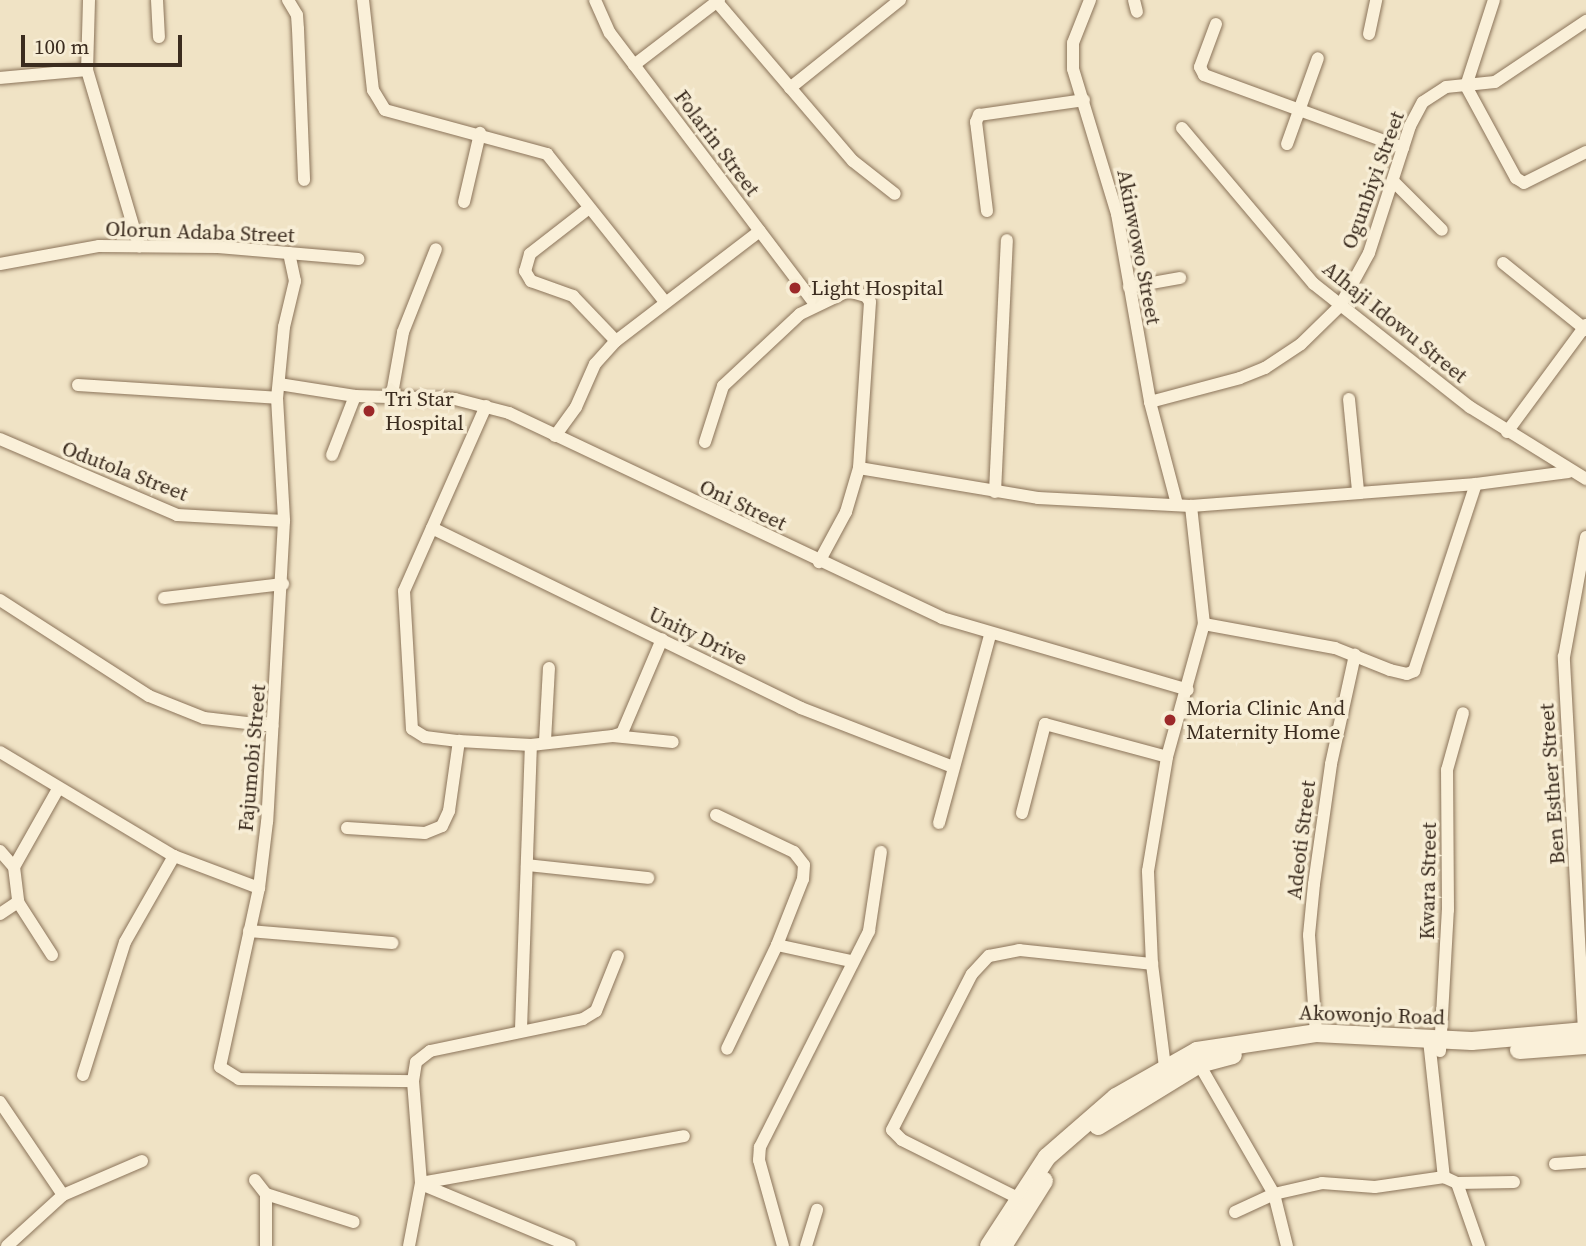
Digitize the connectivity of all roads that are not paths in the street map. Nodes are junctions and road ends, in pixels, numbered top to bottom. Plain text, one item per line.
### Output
1 (89, 0) edge
2 (157, 0) edge
3 (288, 0) edge
4 (363, 0) edge
5 (595, 0) edge
6 (900, 0) edge
7 (1090, 0) edge
8 (1376, 0) edge
9 (1494, 0) edge
10 (718, 1) edge
11 (1586, 21) edge
12 (1216, 24) dead end
13 (1369, 34) dead end
14 (159, 37) dead end
15 (1318, 58) dead end
16 (634, 65) junction
17 (87, 70) junction
18 (0, 78) edge
19 (1466, 86) junction
20 (790, 88) junction
21 (1084, 100) junction
22 (1298, 110) junction
23 (1182, 128) dead end
24 (480, 133) junction
25 (1287, 144) dead end
26 (1403, 148) junction
27 (1586, 152) edge
28 (304, 180) dead end
29 (1394, 181) junction
30 (895, 194) dead end
31 (464, 202) dead end
32 (589, 208) junction
33 (987, 211) dead end
34 (1442, 230) dead end
35 (760, 231) junction
36 (1007, 240) dead end
37 (139, 246) junction
38 (436, 249) dead end
39 (289, 253) junction
40 (358, 259) dead end
41 (1503, 263) dead end
42 (0, 264) edge
43 (1180, 278) dead end
44 (1129, 287) junction
45 (665, 302) junction
46 (815, 304) junction
47 (1340, 306) junction
48 (1585, 328) edge
49 (616, 341) junction
50 (279, 384) junction
51 (78, 385) dead end
52 (391, 394) junction
53 (355, 396) junction
54 (277, 398) junction
55 (1349, 399) dead end
56 (1150, 402) junction
57 (486, 406) junction
58 (1507, 432) junction
59 (555, 436) junction
60 (0, 439) edge
61 (705, 442) dead end
62 (332, 455) dead end
63 (859, 468) junction
64 (1568, 472) junction
65 (1586, 479) edge
66 (1476, 484) junction
67 (1358, 491) junction
68 (995, 492) junction
69 (1177, 504) junction
70 (1191, 506) junction
71 (284, 522) junction
72 (432, 528) junction
73 (1586, 537) edge
74 (819, 562) junction
75 (282, 584) junction
76 (164, 598) dead end
77 (0, 600) edge
78 (1204, 624) junction
79 (990, 635) junction
80 (662, 639) junction
81 (1356, 655) junction
82 (549, 668) dead end
83 (1188, 690) junction
84 (1463, 713) dead end
85 (273, 726) junction
86 (614, 736) junction
87 (459, 741) junction
88 (545, 741) junction
89 (673, 742) dead end
90 (531, 745) junction
91 (0, 752) edge
92 (1167, 757) junction
93 (953, 766) junction
94 (58, 789) junction
95 (1022, 813) dead end
96 (716, 815) dead end
97 (939, 823) dead end
98 (347, 828) dead end
99 (0, 851) edge
100 (880, 852) dead end
101 (174, 856) junction
102 (527, 865) junction
103 (14, 867) junction
104 (648, 878) dead end
105 (259, 888) junction
106 (18, 902) junction
107 (0, 914) edge
108 (249, 931) junction
109 (392, 943) dead end
110 (777, 945) junction
111 (51, 955) dead end
112 (618, 956) dead end
113 (851, 961) junction
114 (1152, 964) junction
115 (521, 1029) junction
116 (1316, 1033) junction
117 (1585, 1036) edge
118 (1434, 1046) junction
119 (727, 1049) dead end
120 (1199, 1064) junction
121 (1165, 1067) junction
122 (83, 1075) dead end
123 (413, 1081) junction
124 (0, 1102) edge
125 (684, 1136) dead end
126 (142, 1161) dead end
127 (1586, 1161) edge
128 (1555, 1164) dead end
129 (1444, 1177) junction
130 (255, 1180) dead end
131 (1514, 1182) dead end
132 (421, 1183) junction
133 (1457, 1183) junction
134 (266, 1194) junction
135 (1274, 1194) junction
136 (63, 1195) junction
137 (1018, 1198) junction
138 (817, 1210) dead end
139 (1235, 1212) dead end
140 (354, 1222) dead end
141 (7, 1246) edge
142 (266, 1246) edge
143 (409, 1246) edge
144 (570, 1246) edge
145 (783, 1246) edge
146 (806, 1246) edge
147 (989, 1246) edge
148 (1003, 1246) edge
149 (1287, 1246) edge
150 (1479, 1246) edge

1 - 17 street
2 - 14 street
3 - 28 street
4 - 24 street
5 - 16 street, Folarin Street
6 - 20 street
7 - 21 street, Akinwowo Street
8 - 13 street
9 - 19 street
10 - 16 street
10 - 20 street
11 - 19 street
12 - 22 street
15 - 22 street
16 - 35 street, Folarin Street
17 - 18 street
17 - 37 street
19 - 26 street, Ogunbiyi Street
19 - 27 street
20 - 30 street
21 - 33 street
21 - 44 street, Akinwowo Street
22 - 25 street
22 - 26 street
23 - 47 street, Alhaji Idowu Street
24 - 31 street
24 - 32 street
26 - 29 street, Ogunbiyi Street
29 - 34 street
29 - 47 street, Ogunbiyi Street
32 - 45 street
32 - 49 street
35 - 45 street
35 - 46 street, Folarin Street
36 - 68 street
37 - 39 street, Olorun Adaba Street
37 - 42 street, Olorun Adaba Street
38 - 52 street
39 - 40 street, Olorun Adaba Street
39 - 50 street, Fajumobi Street
41 - 48 street
43 - 44 street
44 - 56 street, Akinwowo Street
45 - 49 street
46 - 61 street
46 - 63 street
47 - 56 street, Ogunbiyi Street
47 - 58 street, Alhaji Idowu Street
48 - 58 street
49 - 59 street
50 - 53 street, Oni Street
50 - 54 street, Fajumobi Street
51 - 54 street
52 - 53 street, Oni Street
52 - 57 street, Oni Street
53 - 62 street
54 - 71 street, Fajumobi Street
55 - 67 street
56 - 69 street, Akinwowo Street
57 - 59 street, Oni Street
57 - 72 street
58 - 64 street, Alhaji Idowu Street
59 - 74 street, Oni Street
60 - 71 street, Odutola Street
63 - 68 street
63 - 74 street
64 - 65 street, Alhaji Idowu Street
64 - 66 street
66 - 67 street
66 - 81 street
67 - 70 street
68 - 69 street
69 - 70 street
70 - 78 street
71 - 75 street, Fajumobi Street
72 - 80 street, Unity Drive
72 - 87 street
73 - 117 street, Ben Esther Street
74 - 79 street, Oni Street
75 - 76 street
75 - 85 street, Fajumobi Street
77 - 85 street
78 - 81 street
78 - 83 street
79 - 83 street, Oni Street
79 - 93 street
80 - 86 street
80 - 93 street, Unity Drive
81 - 116 street, Adeoti Street
82 - 88 street
83 - 92 street
84 - 118 street, Kwara Street
85 - 105 street, Fajumobi Street
86 - 88 street
86 - 89 street
87 - 90 street
87 - 98 street
88 - 90 street
90 - 102 street
91 - 94 street
92 - 95 street
92 - 114 street
93 - 97 street
94 - 101 street
94 - 103 street
96 - 110 street
99 - 103 street
100 - 113 street
101 - 105 street
101 - 122 street
102 - 104 street
102 - 115 street
103 - 106 street
105 - 108 street, Fajumobi Street
106 - 107 street
106 - 111 street
108 - 109 street
108 - 123 street, Fajumobi Street
110 - 113 street
110 - 119 street
112 - 115 street
113 - 145 street
114 - 121 street
114 - 137 street
115 - 123 street
116 - 118 main road, Akowonjo Road
116 - 121 main road, Akowonjo Road
117 - 118 main road, Akowonjo Road
118 - 120 main road, Akowonjo Road
118 - 129 street, Kwara Street
120 - 135 street
120 - 148 main road, Akowonjo Road
121 - 137 main road, Akowonjo Road
123 - 132 street
124 - 136 street
125 - 132 street
126 - 136 street
127 - 128 street
129 - 133 street
129 - 135 street
130 - 134 street
131 - 133 street
132 - 143 street
132 - 144 street
133 - 150 street
134 - 140 street
134 - 142 street
135 - 139 street
135 - 149 street
136 - 141 street
137 - 147 main road, Akowonjo Road
138 - 146 street

